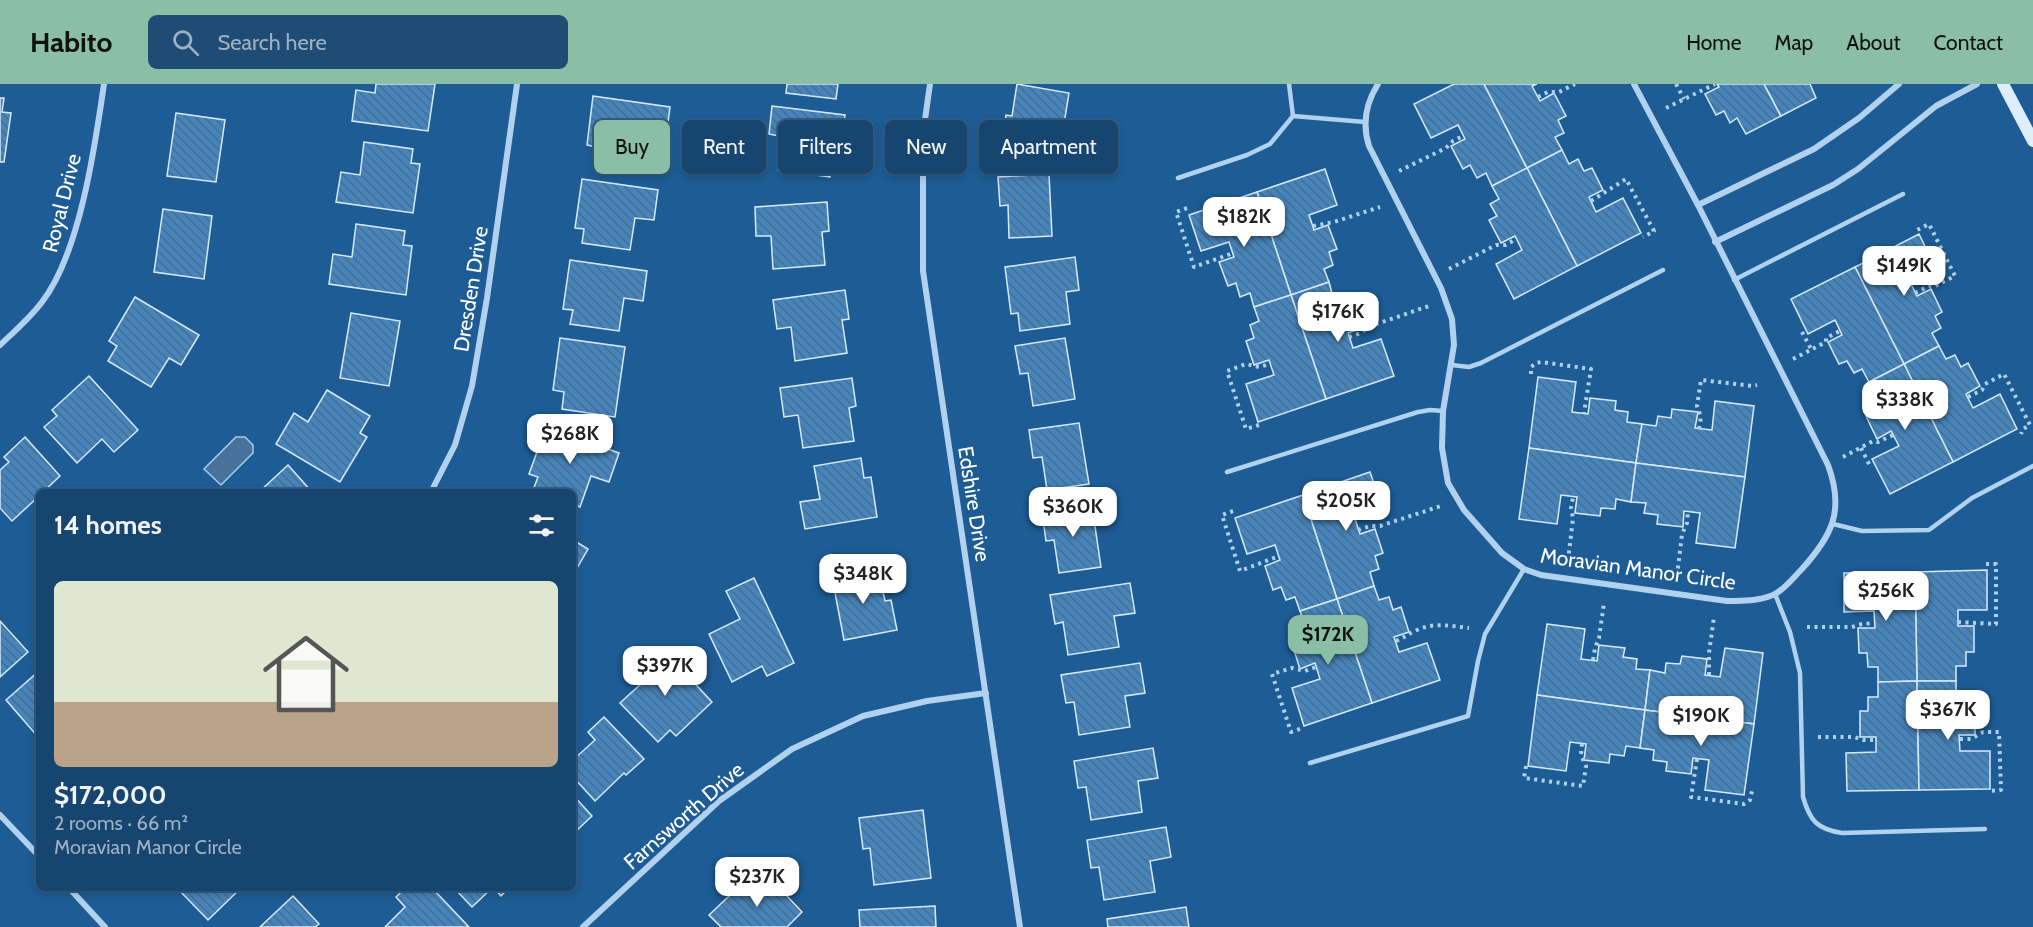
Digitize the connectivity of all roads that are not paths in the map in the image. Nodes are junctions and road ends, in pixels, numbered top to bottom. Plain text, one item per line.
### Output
1 (104, 84) edge
2 (517, 84) edge
3 (930, 84) edge
4 (1289, 84) edge
5 (1378, 84) edge
6 (1634, 84) edge
7 (1899, 84) edge
8 (1977, 84) edge
9 (2003, 84) edge
10 (1293, 116) junction
11 (1365, 122) junction
12 (2033, 141) edge
13 (1178, 178) dead end
14 (1903, 194) dead end
15 (1698, 205) junction
16 (1715, 242) junction
17 (1663, 270) dead end
18 (1734, 280) junction
19 (0, 345) edge
20 (1452, 365) junction
21 (1443, 411) junction
22 (2033, 466) edge
23 (1227, 471) dead end
24 (432, 489) edge
25 (1833, 524) junction
26 (1524, 569) junction
27 (1775, 594) junction
28 (986, 693) junction
29 (1310, 763) dead end
30 (0, 815) edge
31 (1985, 829) dead end
32 (36, 853) edge
33 (72, 891) edge
34 (105, 927) edge
35 (583, 927) edge
36 (1020, 927) edge

1 - 19 street, Royal Drive
2 - 24 street, Dresden Drive
3 - 28 street, Edshire Drive
4 - 10 lane
5 - 11 street, Moravian Manor Circle
6 - 15 street
7 - 15 street
8 - 16 street
9 - 12 street
10 - 11 lane
10 - 13 lane
11 - 20 street, Moravian Manor Circle
14 - 18 lane
15 - 16 street
16 - 18 street
17 - 20 lane
18 - 25 street
20 - 21 street, Moravian Manor Circle
21 - 23 lane
21 - 26 street, Moravian Manor Circle
22 - 25 lane
25 - 27 street
26 - 27 street, Moravian Manor Circle
26 - 29 lane
27 - 31 lane
28 - 35 street, Farnsworth Drive
28 - 36 street, Edshire Drive
30 - 32 street
33 - 34 street

